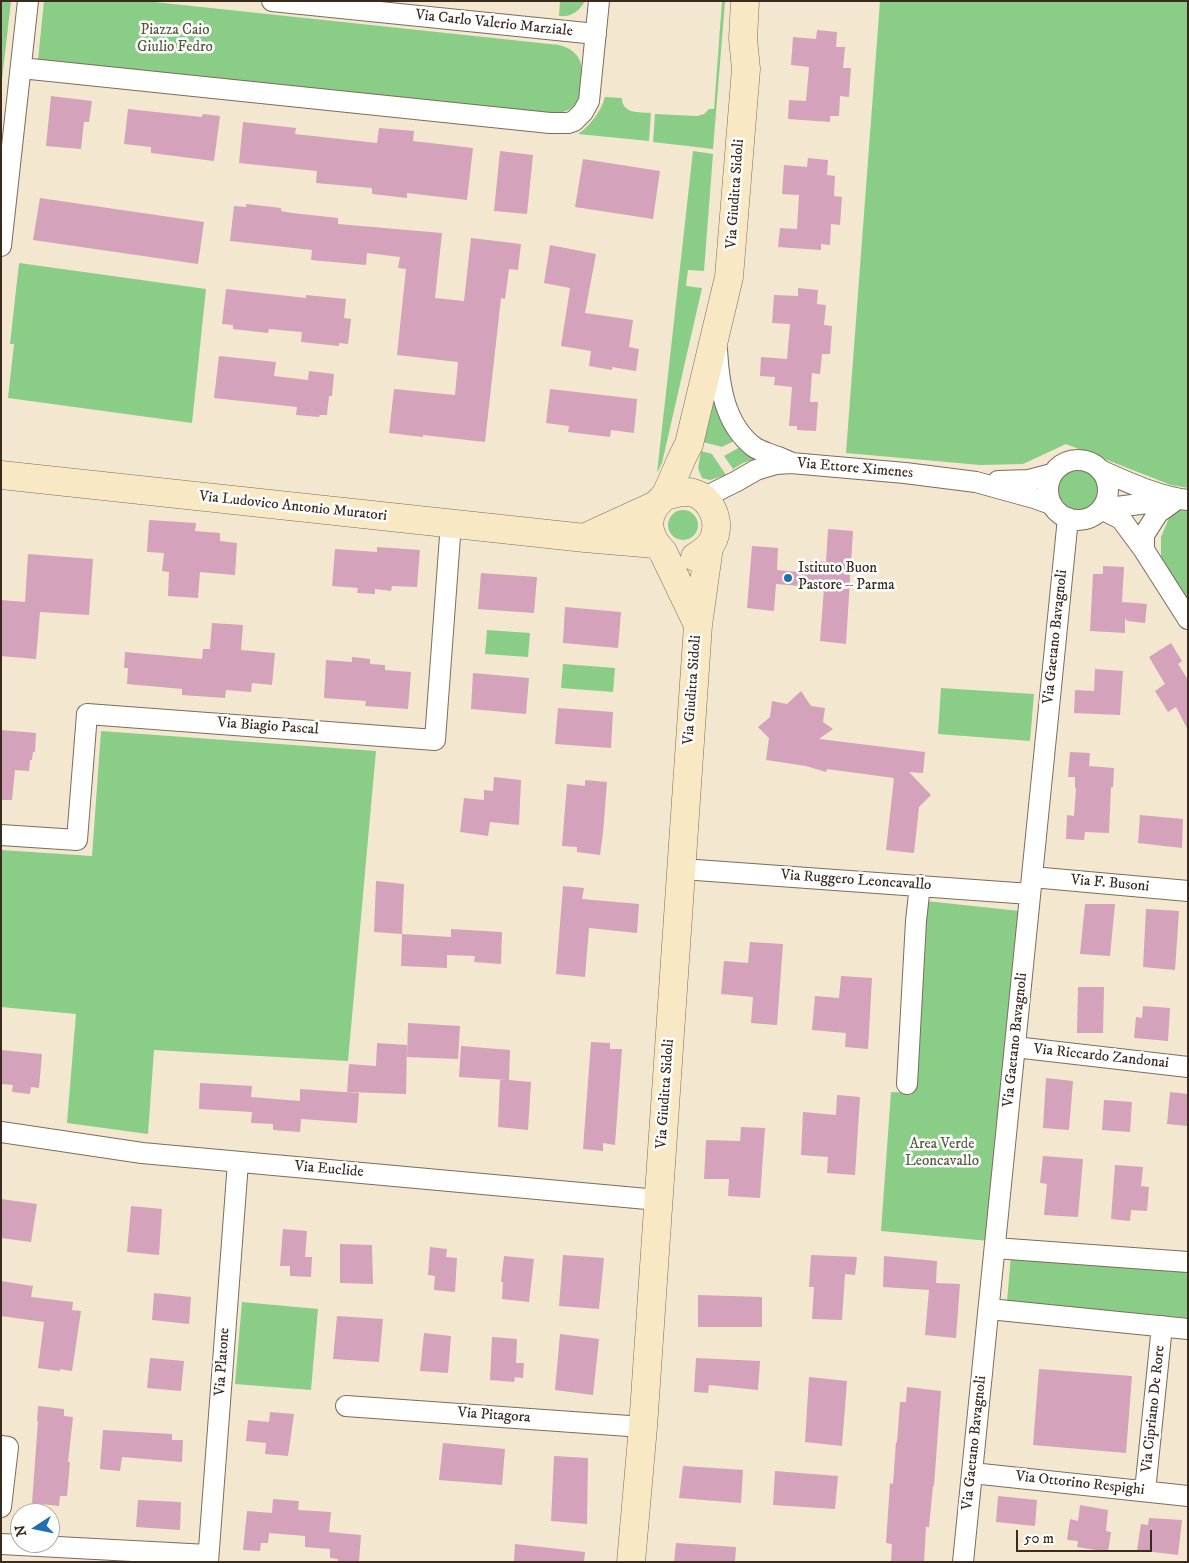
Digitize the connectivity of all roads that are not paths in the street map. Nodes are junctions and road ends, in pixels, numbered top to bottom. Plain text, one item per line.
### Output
1 (28, 1) edge
2 (272, 1) edge
3 (599, 1) edge
4 (745, 1) edge
5 (758, 1) edge
6 (596, 34) junction
7 (21, 68) junction
8 (746, 69) junction
9 (1, 246) edge
10 (720, 317) junction
11 (689, 444) junction
12 (796, 464) junction
13 (1100, 470) junction
14 (1052, 474) junction
15 (1, 475) edge
16 (737, 481) junction
17 (976, 482) junction
18 (700, 496) junction
19 (1183, 500) edge
20 (660, 501) junction
21 (1051, 504) junction
22 (1101, 509) junction
23 (1068, 518) junction
24 (451, 523) junction
25 (713, 537) junction
26 (585, 538) junction
27 (659, 548) junction
28 (1144, 550) junction
29 (1188, 619) edge
30 (698, 625) junction
31 (1, 835) edge
32 (682, 869) junction
33 (920, 885) junction
34 (1031, 885) junction
35 (1188, 891) edge
36 (1015, 1047) junction
37 (1188, 1067) edge
38 (907, 1084) dead end
39 (1, 1132) edge
40 (238, 1162) junction
41 (658, 1200) junction
42 (995, 1248) junction
43 (1188, 1262) edge
44 (989, 1309) junction
45 (1162, 1326) junction
46 (1188, 1329) edge
47 (346, 1406) dead end
48 (642, 1427) junction
49 (1, 1446) edge
50 (972, 1473) junction
51 (1145, 1491) junction
52 (1188, 1496) edge
53 (1, 1507) edge
54 (1, 1544) edge
55 (208, 1558) edge
56 (631, 1562) edge
57 (964, 1562) edge

1 - 7 street
2 - 6 street, Via Carlo Valerio Marziale
3 - 6 street
4 - 8 street, Via Giuditta Sidoli
5 - 8 street, Via Giuditta Sidoli
6 - 7 street
7 - 9 street
8 - 10 street, Via Giuditta Sidoli
10 - 11 street, Via Giuditta Sidoli
10 - 12 street, Via Giuditta Sidoli
11 - 18 street, Via Giuditta Sidoli
11 - 20 street, Via Giuditta Sidoli
12 - 16 street, Via Ettore Ximenes
12 - 17 street, Via Ettore Ximenes
13 - 14 street, Via Ettore Ximenes
13 - 19 street, Via Ettore Ximenes
13 - 22 street
14 - 17 street, Via Ettore Ximenes
14 - 21 street
15 - 24 street, Via Ludovico Antonio Muratori
16 - 18 street, Via Ettore Ximenes
16 - 25 street
17 - 21 street, Via Ettore Ximenes
18 - 20 street
18 - 25 street, Via Giuditta Sidoli
19 - 22 street
19 - 28 street
20 - 26 street
20 - 27 street, Via Giuditta Sidoli
21 - 23 street, Via Ettore Ximenes
22 - 23 street
22 - 28 street
23 - 34 street, Via Gaetano Bavagnoli
24 - 26 street, Via Ludovico Antonio Muratori
24 - 31 street, Via Biagio Pascal
25 - 27 street
25 - 30 street, Via Giuditta Sidoli
26 - 27 street, Via Ludovico Antonio Muratori
27 - 30 street, Via Giuditta Sidoli
28 - 29 street
30 - 32 street, Via Giuditta Sidoli
32 - 33 street, Via Ruggero Leoncavallo
32 - 41 street, Via Giuditta Sidoli
33 - 34 street, Via Ruggero Leoncavallo
33 - 38 street
34 - 35 street, Via F. Busoni
34 - 36 street, Via Gaetano Bavagnoli
36 - 37 street, Via Riccardo Zandonai
36 - 42 street, Via Gaetano Bavagnoli
39 - 40 street, Via Euclide
40 - 41 street, Via Euclide
40 - 55 street, Via Platone
41 - 48 street, Via Giuditta Sidoli
42 - 43 street
42 - 44 street, Via Gaetano Bavagnoli
44 - 45 street
44 - 50 street, Via Gaetano Bavagnoli
45 - 46 street
45 - 51 street, Via Cipriano De Rore
47 - 48 street, Via Pitagora
48 - 56 street, Via Giuditta Sidoli
49 - 53 street
50 - 51 street, Via Ottorino Respighi
50 - 57 street, Via Gaetano Bavagnoli
51 - 52 street, Via Ottorino Respighi
54 - 55 street

